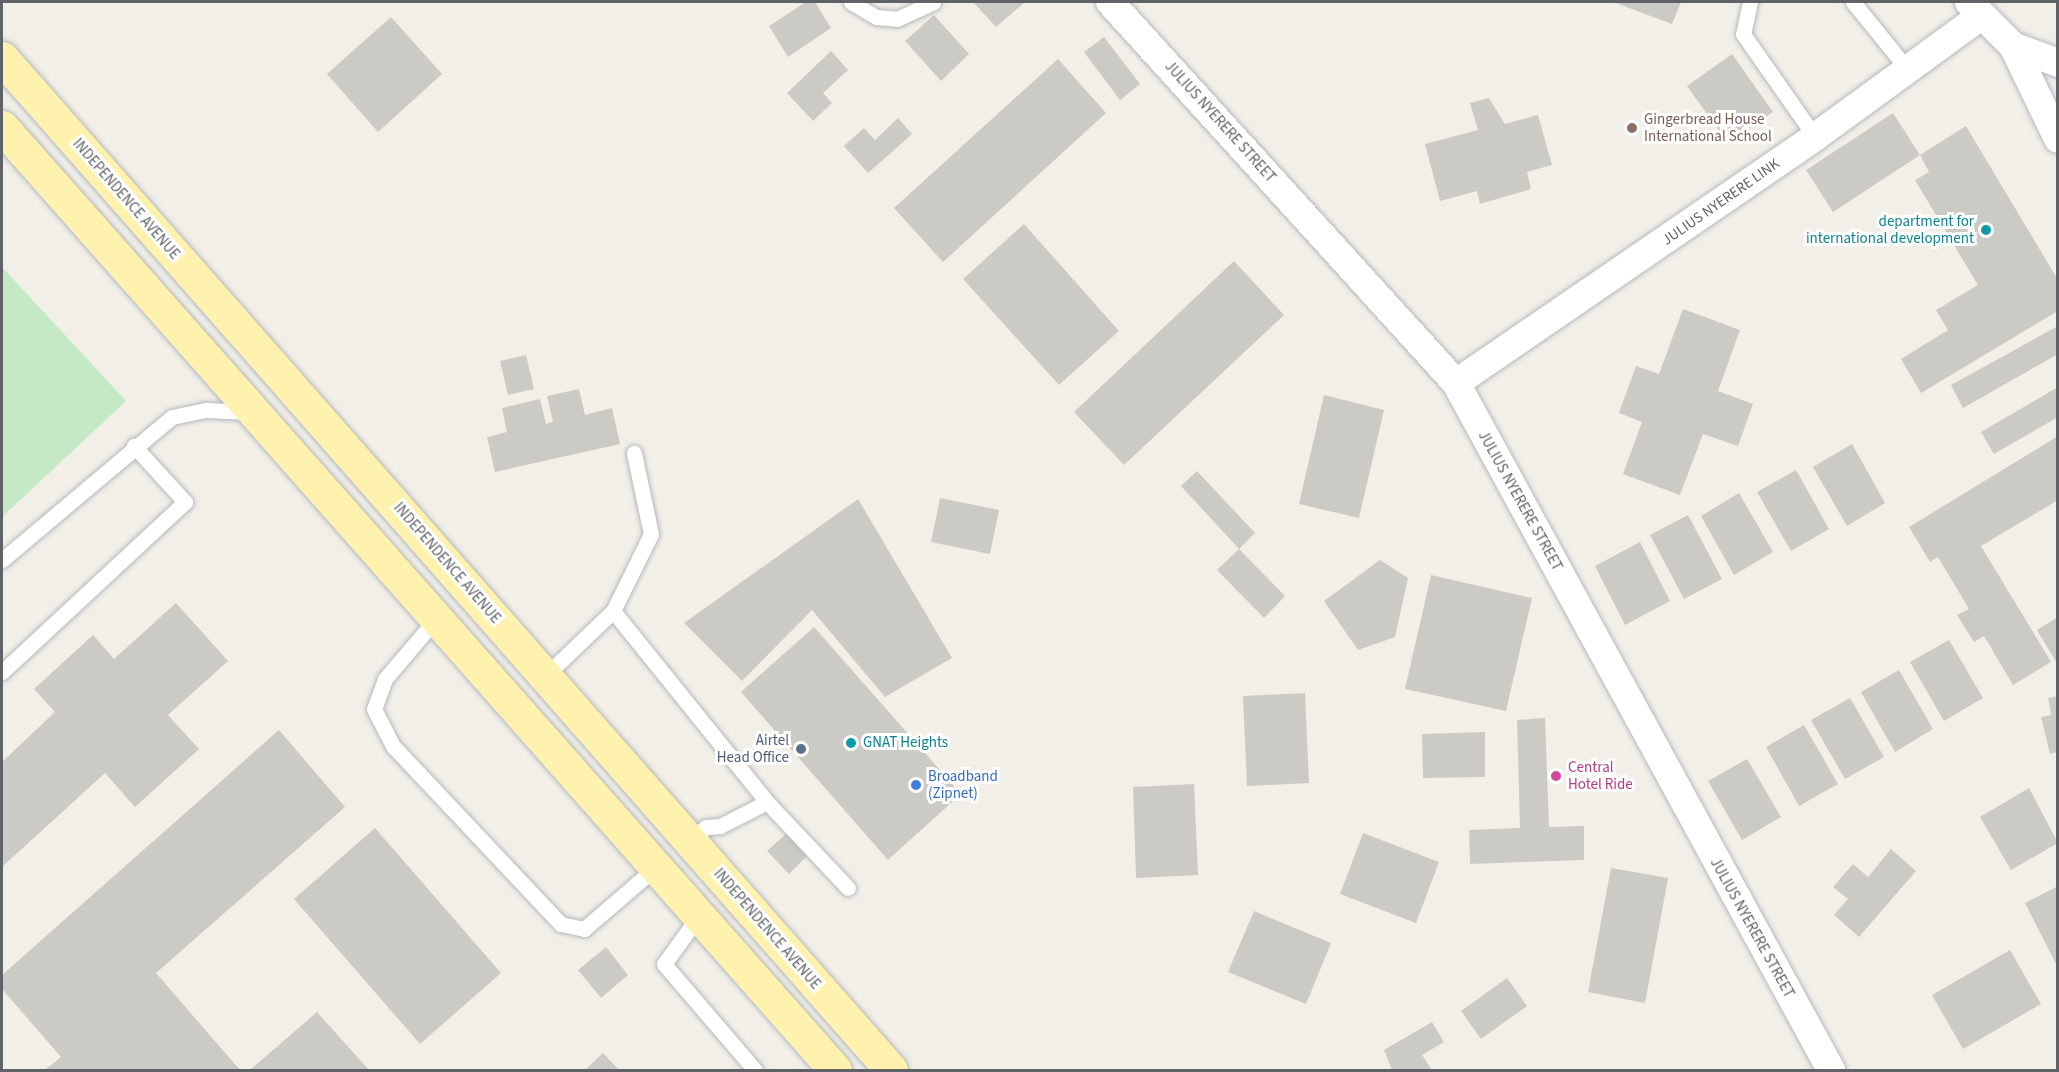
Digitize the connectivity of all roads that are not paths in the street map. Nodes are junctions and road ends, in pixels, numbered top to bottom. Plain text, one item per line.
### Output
1 (851, 2) edge
2 (933, 2) edge
3 (1110, 2) edge
4 (1750, 2) edge
5 (1853, 2) edge
6 (1976, 7) edge
7 (2013, 46) junction
8 (2, 58) edge
9 (2058, 63) edge
10 (1908, 70) junction
11 (2, 128) edge
12 (1815, 137) junction
13 (2058, 139) edge
14 (1456, 383) junction
15 (250, 412) junction
16 (134, 446) junction
17 (634, 453) dead end
18 (2, 560) edge
19 (613, 611) junction
20 (435, 620) junction
21 (2, 672) edge
22 (546, 675) junction
23 (766, 802) junction
24 (689, 841) junction
25 (655, 868) junction
26 (848, 888) dead end
27 (698, 917) junction
28 (755, 1071) edge
29 (835, 1071) edge
30 (891, 1071) edge
31 (1831, 1071) edge

1 - 2 lane
3 - 14 street, JULIUS NYERERE STREET
4 - 12 lane
5 - 10 lane
6 - 7 street
6 - 10 street, JULIUS NYERERE LINK
7 - 9 street
7 - 13 street
8 - 22 main road, INDEPENDENCE AVENUE
10 - 12 street, JULIUS NYERERE LINK
11 - 15 main road
12 - 14 street, JULIUS NYERERE LINK
14 - 31 street, JULIUS NYERERE STREET
15 - 16 lane
15 - 20 main road
16 - 18 lane
16 - 21 lane
17 - 19 lane
19 - 22 lane
19 - 23 lane
20 - 25 main road
20 - 25 lane
22 - 24 main road, INDEPENDENCE AVENUE
23 - 24 lane
23 - 26 lane
24 - 30 main road, INDEPENDENCE AVENUE
25 - 27 main road
27 - 28 lane
27 - 29 main road

